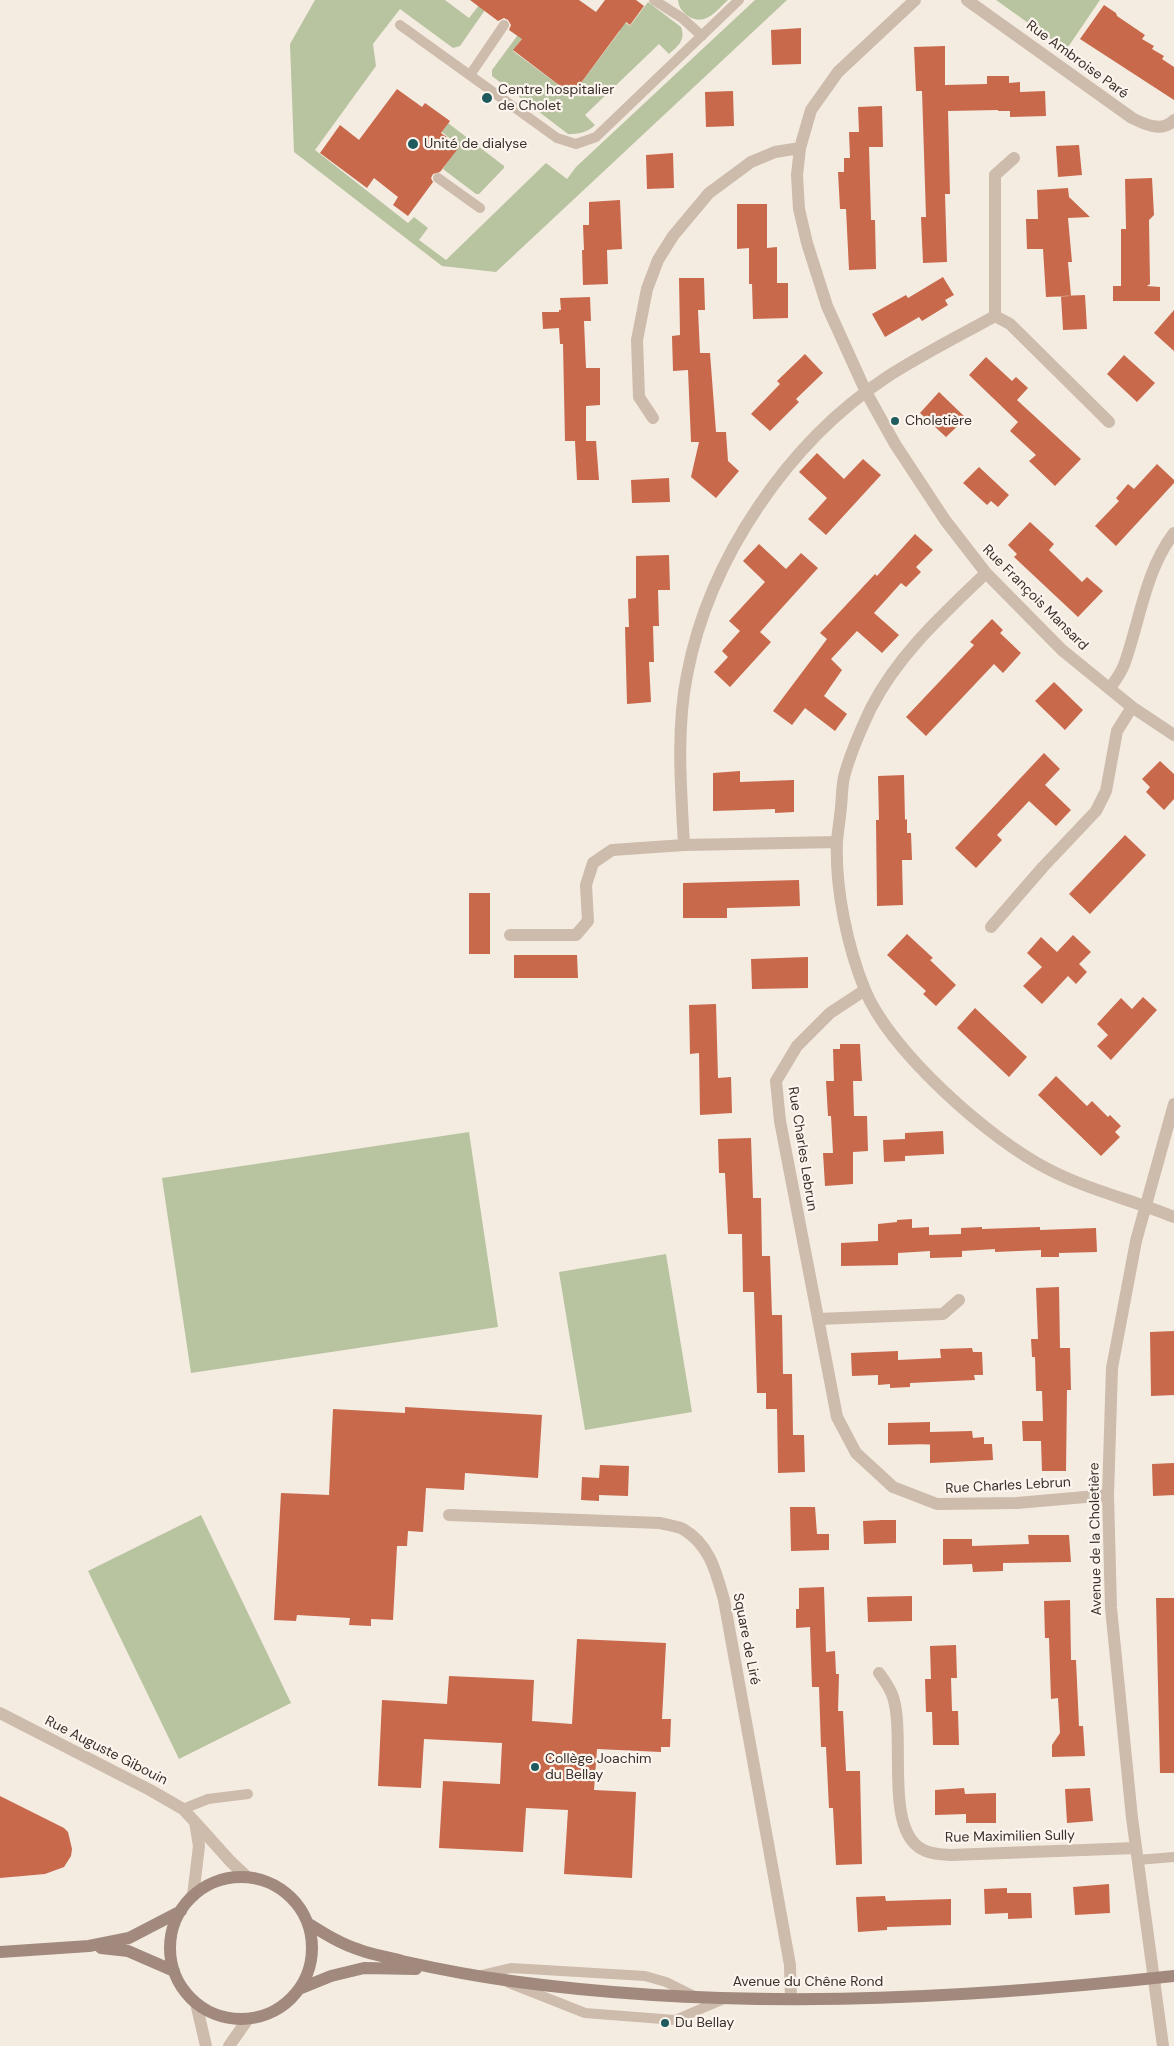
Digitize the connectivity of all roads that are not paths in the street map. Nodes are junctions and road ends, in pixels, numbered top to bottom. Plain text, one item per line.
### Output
1 (654, 0) edge
2 (739, 0) edge
3 (915, 0) edge
4 (967, 0) edge
5 (400, 26) dead end
6 (504, 26) dead end
7 (702, 36) junction
8 (470, 75) junction
9 (1174, 120) edge
10 (800, 148) junction
11 (1014, 158) dead end
12 (438, 178) dead end
13 (480, 208) dead end
14 (996, 316) junction
15 (866, 392) junction
16 (653, 418) dead end
17 (1109, 422) dead end
18 (1174, 533) edge
19 (986, 573) junction
20 (1110, 688) junction
21 (1132, 706) junction
22 (1174, 735) edge
23 (837, 842) junction
24 (684, 845) junction
25 (991, 927) dead end
26 (510, 935) dead end
27 (865, 990) junction
28 (1174, 1104) edge
29 (1146, 1206) junction
30 (1174, 1216) edge
31 (959, 1300) dead end
32 (818, 1319) junction
33 (1108, 1495) junction
34 (449, 1515) dead end
35 (879, 1673) dead end
36 (0, 1713) edge
37 (248, 1794) dead end
38 (183, 1809) junction
39 (195, 1822) junction
40 (1137, 1854) junction
41 (1174, 1857) edge
42 (246, 1876) junction
43 (193, 1896) junction
44 (181, 1911) junction
45 (309, 1924) junction
46 (89, 1946) junction
47 (0, 1952) edge
48 (443, 1970) junction
49 (174, 1971) junction
50 (478, 1976) junction
51 (1174, 1976) edge
52 (1154, 1978) junction
53 (499, 1980) junction
54 (299, 1989) junction
55 (695, 1997) junction
56 (727, 1998) junction
57 (790, 1999) junction
58 (196, 2003) junction
59 (248, 2019) junction
60 (206, 2046) edge
61 (229, 2046) edge
62 (1163, 2046) edge

1 - 7 lane
2 - 7 lane
3 - 10 street, Rue François Mansard
4 - 9 street, Rue Ambroise Paré
5 - 8 lane
6 - 8 lane
7 - 8 lane
10 - 15 street, Rue François Mansard
10 - 16 street
11 - 14 street
12 - 13 lane
14 - 15 street
14 - 17 street
15 - 19 street, Rue François Mansard
15 - 24 street
18 - 20 street
19 - 20 street, Rue François Mansard
19 - 23 street
20 - 21 street, Rue François Mansard
21 - 22 street, Rue François Mansard
21 - 25 street
23 - 24 street
23 - 27 street
24 - 26 street
27 - 29 street
27 - 32 street, Rue Charles Lebrun
28 - 29 street, Avenue de la Choletière
29 - 30 street
29 - 33 street, Avenue de la Choletière
31 - 32 street
32 - 33 street, Rue Charles Lebrun
33 - 40 street, Avenue de la Choletière
34 - 57 street, Square de Liré
35 - 40 street, Rue Maximilien Sully
36 - 38 street, Rue Auguste Gibouin
37 - 38 lane
38 - 39 street, Rue Auguste Gibouin
39 - 42 street, Rue Auguste Gibouin
39 - 43 street
40 - 41 lane
40 - 52 street, Avenue de la Choletière
42 - 43 main road
42 - 45 main road
43 - 44 main road
44 - 46 main road
44 - 49 main road
45 - 48 main road, Avenue du Chêne Rond
45 - 54 main road
46 - 47 main road
46 - 49 main road
48 - 50 main road, Avenue du Chêne Rond
48 - 54 main road, Avenue du Chêne Rond
49 - 58 main road
50 - 53 main road, Avenue du Chêne Rond
50 - 55 lane
51 - 52 main road, Avenue du Chêne Rond
52 - 57 main road, Avenue du Chêne Rond
52 - 62 street, Avenue de la Choletière
53 - 55 main road, Avenue du Chêne Rond
53 - 56 lane
54 - 59 main road
55 - 56 main road, Avenue du Chêne Rond
56 - 57 main road, Avenue du Chêne Rond
58 - 59 main road
58 - 60 street
59 - 61 street

